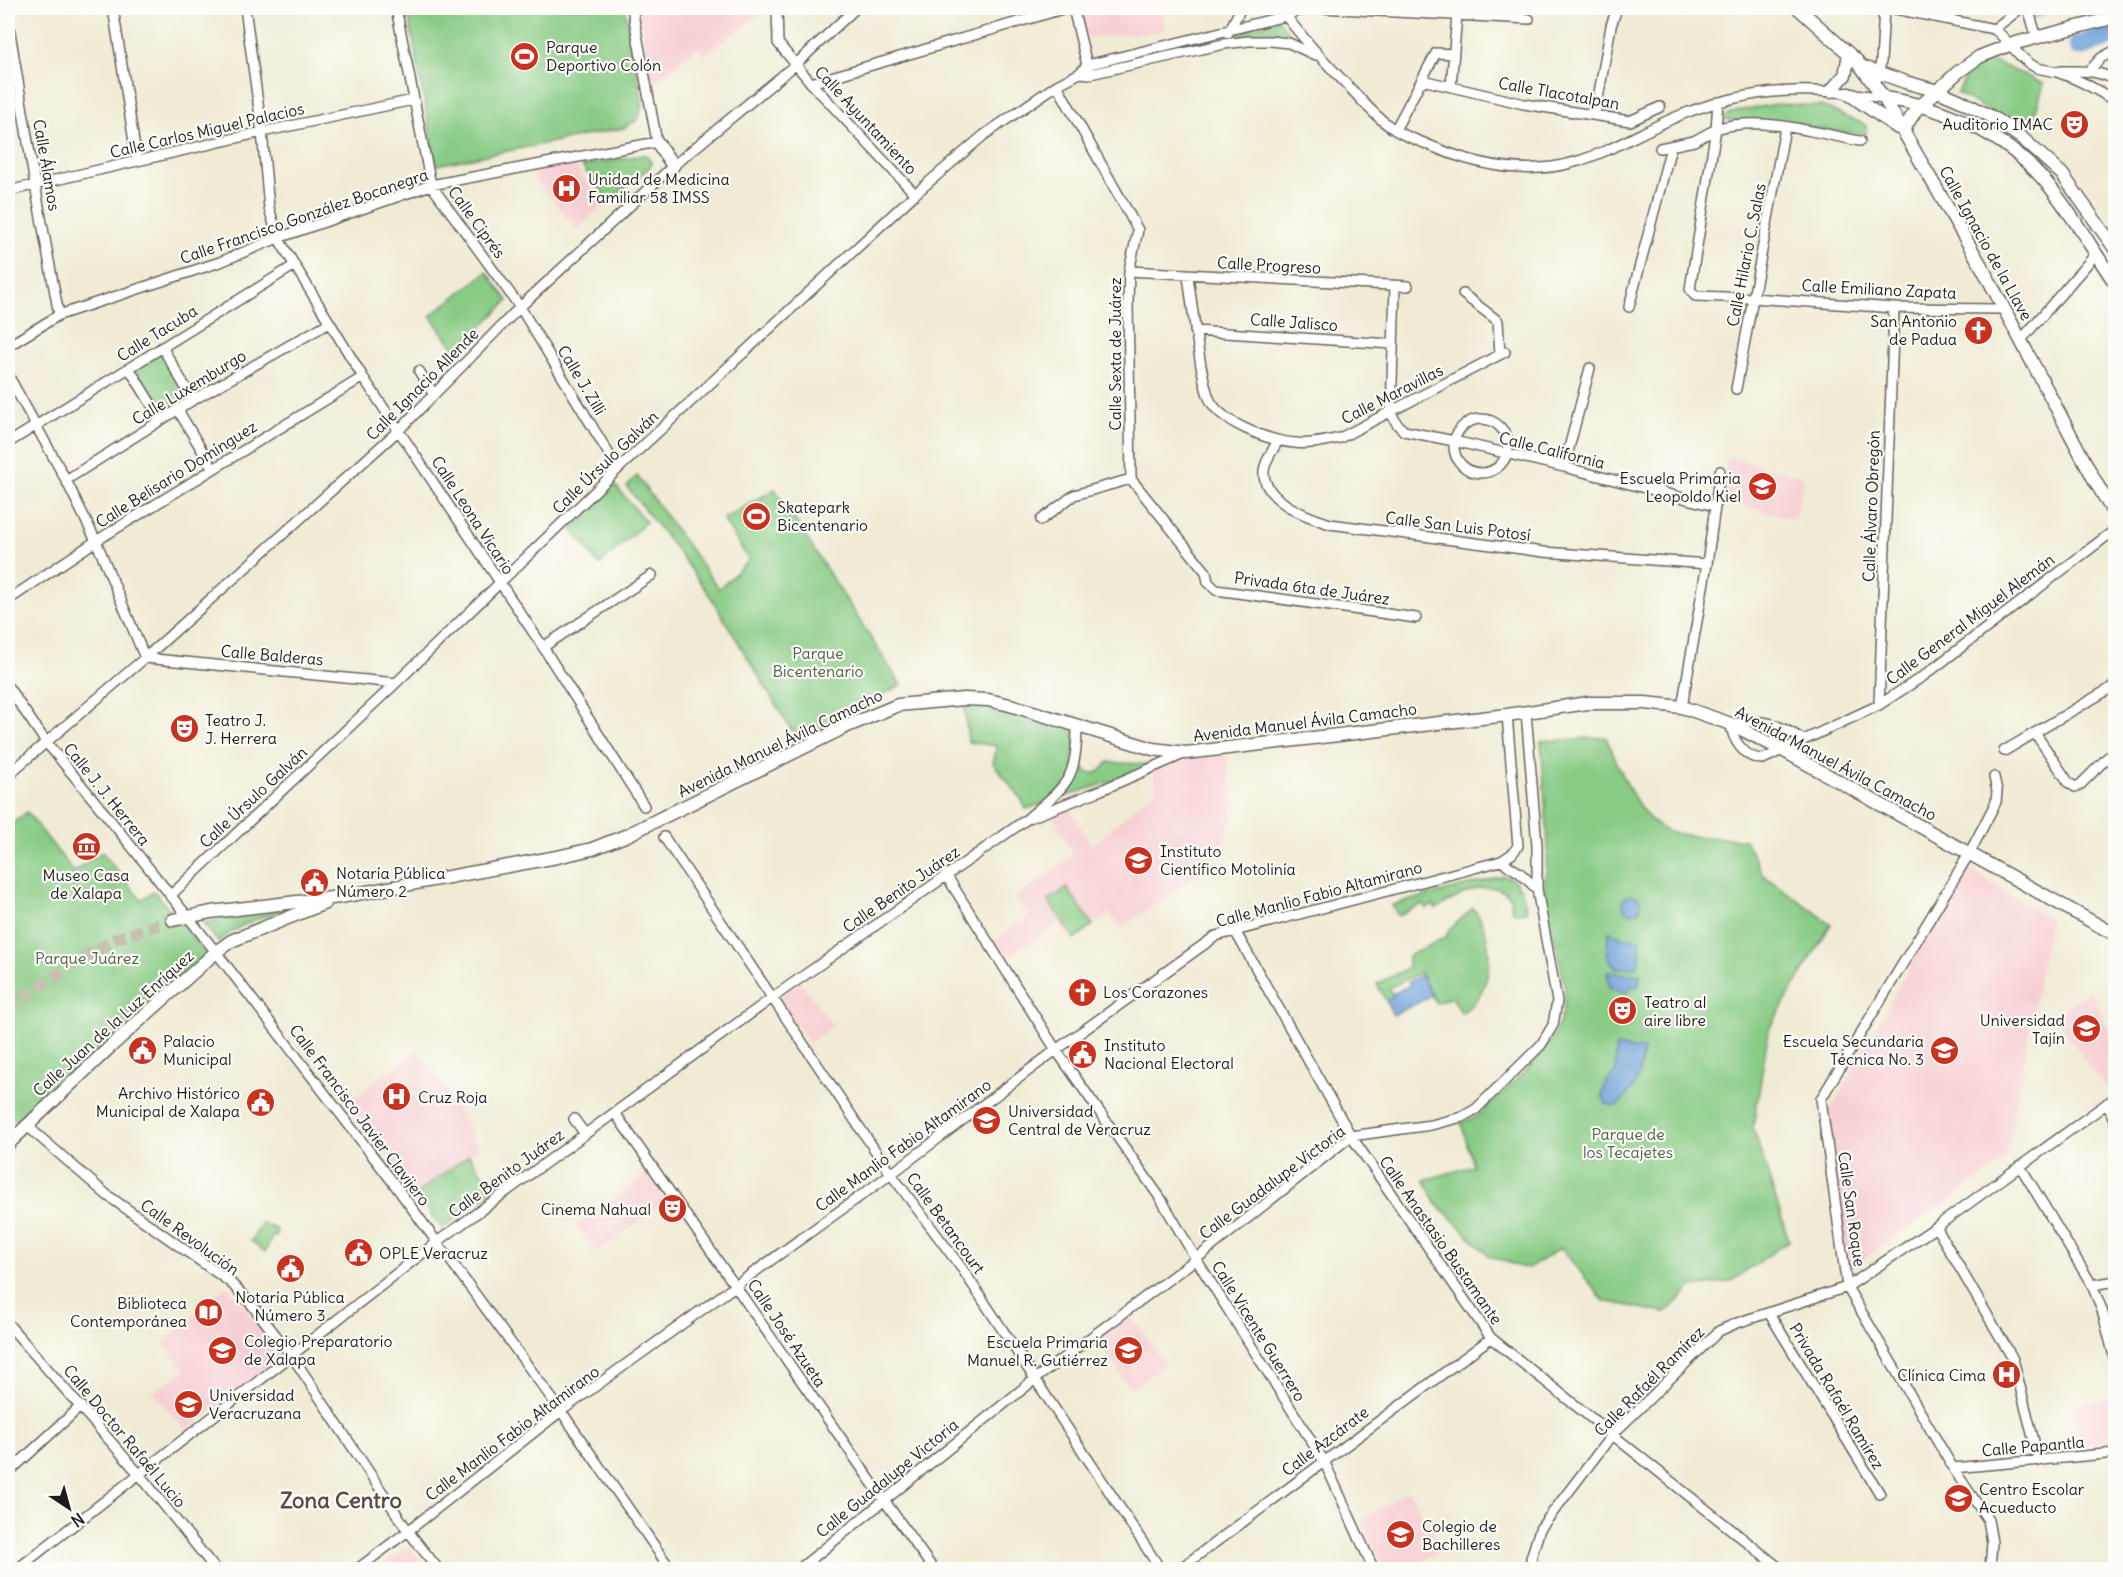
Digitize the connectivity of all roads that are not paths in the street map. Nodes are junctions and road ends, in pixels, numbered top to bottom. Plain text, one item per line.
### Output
1 (113, 8) edge
2 (245, 8) edge
3 (396, 8) edge
4 (632, 8) edge
5 (777, 8) edge
6 (856, 8) edge
7 (1066, 8) edge
8 (1072, 8) edge
9 (1240, 8) edge
10 (1617, 8) edge
11 (1798, 8) edge
12 (1884, 8) edge
13 (1891, 8) edge
14 (2021, 8) edge
15 (2028, 8) edge
16 (1291, 11) edge
17 (1457, 14) junction
18 (2115, 17) edge
19 (1529, 19) dead end
20 (8, 20) edge
21 (1229, 29) junction
22 (1994, 29) junction
23 (2037, 38) junction
24 (1224, 44) junction
25 (2012, 44) junction
26 (2115, 50) edge
27 (1453, 54) junction
28 (1849, 54) junction
29 (1323, 61) junction
30 (795, 65) junction
31 (1086, 71) junction
32 (2054, 71) junction
33 (2088, 72) junction
34 (1877, 79) junction
35 (1422, 80) junction
36 (2115, 81) edge
37 (811, 83) junction
38 (1057, 85) junction
39 (1451, 87) junction
40 (1831, 91) junction
41 (1938, 91) junction
42 (1850, 94) junction
43 (1884, 98) junction
44 (413, 100) junction
45 (1718, 102) junction
46 (2115, 102) edge
47 (1923, 105) junction
48 (1660, 107) dead end
49 (1595, 114) junction
50 (1785, 128) junction
51 (1716, 129) junction
52 (1395, 130) junction
53 (262, 132) junction
54 (1904, 132) junction
55 (1860, 141) dead end
56 (657, 142) junction
57 (1671, 147) junction
58 (1659, 148) dead end
59 (137, 161) junction
60 (674, 166) junction
61 (35, 185) junction
62 (431, 185) junction
63 (8, 191) edge
64 (915, 194) junction
65 (2078, 195) junction
66 (2063, 206) junction
67 (278, 238) junction
68 (2115, 250) edge
69 (2095, 255) junction
70 (295, 265) junction
71 (1129, 271) junction
72 (1188, 276) junction
73 (2115, 284) edge
74 (1408, 286) dead end
75 (1395, 287) junction
76 (1463, 294) dead end
77 (1753, 298) junction
78 (520, 307) junction
79 (1629, 307) dead end
80 (1894, 308) junction
81 (2003, 309) junction
82 (59, 315) junction
83 (330, 323) junction
84 (1195, 331) junction
85 (2021, 340) junction
86 (1392, 344) junction
87 (8, 346) edge
88 (162, 347) junction
89 (129, 368) junction
90 (1590, 368) dead end
91 (419, 371) dead end
92 (8, 375) edge
93 (363, 377) junction
94 (1736, 389) dead end
95 (434, 395) junction
96 (194, 400) junction
97 (178, 410) junction
98 (1391, 413) junction
99 (161, 420) junction
100 (36, 425) junction
101 (399, 430) junction
102 (1278, 441) junction
103 (1454, 441) junction
104 (8, 443) edge
105 (1506, 454) junction
106 (1564, 467) junction
107 (213, 469) junction
108 (618, 469) junction
109 (1720, 471) dead end
110 (1131, 478) junction
111 (66, 480) junction
112 (1714, 506) junction
113 (2115, 517) edge
114 (1041, 520) dead end
115 (2115, 529) edge
116 (96, 541) junction
117 (1707, 564) junction
118 (652, 575) dead end
119 (500, 584) junction
120 (8, 600) edge
121 (1416, 618) dead end
122 (543, 647) junction
123 (145, 658) junction
124 (396, 683) junction
125 (2115, 685) edge
126 (8, 687) edge
127 (1879, 705) junction
128 (1682, 707) junction
129 (1526, 712) junction
130 (1508, 715) junction
131 (1731, 724) junction
132 (1077, 727) junction
133 (2035, 733) junction
134 (1804, 740) junction
135 (46, 742) junction
136 (2115, 749) edge
137 (1784, 751) junction
138 (2004, 751) dead end
139 (1186, 753) junction
140 (1994, 777) dead end
141 (8, 779) edge
142 (644, 806) dead end
143 (1027, 819) junction
144 (664, 837) dead end
145 (1518, 846) junction
146 (1537, 846) junction
147 (1969, 854) junction
148 (1501, 861) junction
149 (945, 876) junction
150 (1537, 889) junction
151 (170, 896) junction
152 (340, 897) junction
153 (186, 917) junction
154 (173, 920) tunnel mouth
155 (1235, 931) junction
156 (2115, 935) edge
157 (216, 952) junction
158 (772, 998) junction
159 (1056, 1050) junction
160 (2111, 1100) edge
161 (615, 1113) junction
162 (574, 1119) dead end
163 (2115, 1124) edge
164 (26, 1125) junction
165 (585, 1134) junction
166 (1351, 1136) junction
167 (8, 1144) edge
168 (2020, 1166) junction
169 (891, 1174) junction
170 (1936, 1227) junction
171 (438, 1242) junction
172 (1196, 1259) junction
173 (2115, 1281) edge
174 (2092, 1284) junction
175 (736, 1285) junction
176 (1847, 1287) junction
177 (1770, 1313) junction
178 (8, 1324) edge
179 (1491, 1338) junction
180 (292, 1356) junction
181 (2115, 1364) edge
182 (1035, 1379) junction
183 (81, 1407) junction
184 (561, 1411) junction
185 (1612, 1435) junction
186 (2115, 1453) edge
187 (1324, 1461) junction
188 (2039, 1461) junction
189 (1953, 1468) junction
190 (8, 1473) edge
191 (139, 1474) junction
192 (1880, 1494) dead end
193 (884, 1500) junction
194 (408, 1531) junction
195 (18, 1569) edge
196 (216, 1569) edge
197 (356, 1569) edge
198 (439, 1569) edge
199 (671, 1569) edge
200 (798, 1569) edge
201 (934, 1569) edge
202 (1161, 1569) edge
203 (1178, 1569) edge
204 (1374, 1569) edge
205 (1535, 1569) edge
206 (1782, 1569) edge
207 (1990, 1569) edge

1 - 59 street
2 - 53 street, Calle Leona Vicario
3 - 44 street, Calle Ciprés
4 - 56 street
5 - 30 street, Calle Ayuntamiento
6 - 30 street, Calle Ignacio Allende
7 - 37 street
8 - 31 street
9 - 21 street
10 - 49 street
11 - 28 main road
12 - 34 street
13 - 22 street
14 - 22 street
15 - 23 street
16 - 17 street, Calle Úrsulo Galván
16 - 21 street, Calle Úrsulo Galván
16 - 29 street
17 - 19 street, Calle Úrsulo Galván
17 - 27 street
18 - 23 main road
20 - 61 street, Calle Álamos
21 - 24 street
21 - 31 street, Calle Úrsulo Galván
22 - 25 street
23 - 25 main road
24 - 29 street, Calle Úrsulo Galván
24 - 31 street, Calle Úrsulo Galván
25 - 32 street
25 - 41 main road
26 - 33 street
27 - 35 street
27 - 39 street
28 - 34 main road
28 - 40 main road
29 - 52 street
30 - 37 street, Calle Ayuntamiento
30 - 60 street, Calle Ignacio Allende
31 - 38 street, Calle Úrsulo Galván
32 - 33 street
32 - 46 street
33 - 36 street
34 - 41 main road
34 - 43 main road, Calle Ignacio de la Llave
35 - 39 street, Calle Tlacotalpan
35 - 52 street
37 - 64 street, Calle Ayuntamiento
38 - 64 street, Calle Úrsulo Galván
38 - 71 street, Calle Sexta de Juárez
39 - 49 street, Calle Tlacotalpan
40 - 42 street
40 - 45 street
41 - 47 main road
41 - 65 main road
42 - 43 street
42 - 54 main road
43 - 47 main road
43 - 54 main road, Calle Ignacio de la Llave
44 - 53 street, Calle Carlos Miguel Palacios
44 - 62 street, Calle Ciprés
45 - 51 street
45 - 52 street
47 - 54 main road
47 - 66 main road
48 - 49 street, Calle Tlacotalpan
50 - 51 street
50 - 55 street
50 - 77 street, Calle Hilario C. Salas
51 - 57 street
51 - 77 street, Calle Emiliano Zapata
53 - 59 street, Calle Carlos Miguel Palacios
53 - 67 street, Calle Leona Vicario
54 - 81 main road, Calle Ignacio de la Llave
56 - 60 main road
56 - 62 street, Calle Francisco González Bocanegra
57 - 58 street
57 - 79 street
59 - 61 street, Calle Carlos Miguel Palacios
60 - 78 street, Calle Ignacio Allende
61 - 63 street, Calle Carlos Miguel Palacios
61 - 82 street, Calle Álamos
62 - 67 street, Calle Francisco González Bocanegra
62 - 78 street, Calle Ciprés
64 - 108 street, Calle Úrsulo Galván
65 - 66 main road
65 - 68 main road
66 - 69 main road
67 - 70 street, Calle Leona Vicario
67 - 82 street, Calle Francisco González Bocanegra
69 - 73 main road
69 - 85 street
70 - 83 street, Calle Leona Vicario
70 - 88 street, Calle Tacuba
71 - 72 street, Calle Progreso
71 - 110 street, Calle Sexta de Juárez
72 - 75 street, Calle Progreso
72 - 84 street, Calle Maravillas
74 - 75 street, Calle Progreso
75 - 86 street
76 - 98 street, Calle Maravillas
77 - 80 street, Calle Emiliano Zapata
77 - 94 street, Calle Hilario C. Salas
78 - 95 street, Calle Ignacio Allende
78 - 108 street, Calle J. Zilli
80 - 81 street, Calle Emiliano Zapata
80 - 127 street, Calle Álvaro Obregón
81 - 85 main road, Calle Ignacio de la Llave
82 - 87 street, Calle Francisco González Bocanegra
83 - 93 street, Calle Leona Vicario
83 - 96 street, Calle Luxemburgo
84 - 86 street, Calle Jalisco
84 - 102 street, Calle Maravillas
85 - 113 main road, Calle Ignacio de la Llave
86 - 98 street
88 - 89 street, Calle Tacuba
88 - 96 street
89 - 99 street
89 - 100 street, Calle Tacuba
90 - 106 street
91 - 95 street
92 - 100 street
93 - 101 street, Calle Leona Vicario
93 - 107 street, Calle Belisario Domínguez
95 - 101 street, Calle Ignacio Allende
96 - 97 street, Calle Luxemburgo
97 - 99 street, Calle Luxemburgo
97 - 107 street
98 - 102 street, Calle Maravillas
98 - 103 street, Calle California
99 - 111 street, Calle Luxemburgo
100 - 104 street, Calle Tacuba
100 - 111 street
101 - 119 street, Calle Leona Vicario
101 - 123 street, Calle Ignacio Allende
102 - 117 street, Calle San Luis Potosí
103 - 105 street, Calle California
103 - 105 street
103 - 105 street
105 - 106 street, Calle California
106 - 112 street, Calle California
107 - 116 street, Calle Belisario Domínguez
108 - 119 street, Calle Úrsulo Galván
109 - 112 street
110 - 114 street
110 - 121 street, Privada 6ta de Juárez
111 - 116 street
112 - 117 street
115 - 127 street, Calle General Miguel Alemán
116 - 120 street, Calle Belisario Domínguez
116 - 123 street
117 - 128 street
118 - 122 street
119 - 122 street, Calle Leona Vicario
119 - 124 street, Calle Úrsulo Galván
122 - 142 street, Calle Leona Vicario
123 - 124 street, Calle Balderas
123 - 135 street, Calle Ignacio Allende
124 - 151 street, Calle Úrsulo Galván
125 - 133 street
126 - 135 street, Calle J. J. Herrera
127 - 134 street, Calle General Miguel Alemán
128 - 129 main road, Avenida Manuel Ávila Camacho
128 - 131 main road, Avenida Manuel Ávila Camacho
129 - 130 main road, Avenida Manuel Ávila Camacho
129 - 146 street, Calle Guadalupe Victoria
130 - 139 main road, Avenida Manuel Ávila Camacho
130 - 145 street
131 - 134 street
131 - 137 main road, Avenida Manuel Ávila Camacho
131 - 137 street, Calle General Miguel Alemán
132 - 139 main road, Avenida Manuel Ávila Camacho
132 - 143 street, Calle Benito Juárez
132 - 152 main road, Avenida Manuel Ávila Camacho
133 - 136 street
133 - 138 street
134 - 137 street, Calle General Miguel Alemán
135 - 141 street, Calle Ignacio Allende
135 - 151 street, Calle J. J. Herrera
137 - 147 main road, Avenida Manuel Ávila Camacho
139 - 143 street, Calle Benito Juárez
140 - 147 street, Calle San Roque
143 - 149 street, Calle Benito Juárez
144 - 158 street, Calle Betancourt
145 - 146 street
145 - 148 street, Calle Manlio Fabio Altamirano
146 - 150 street, Calle Guadalupe Victoria
147 - 156 main road, Avenida Manuel Ávila Camacho
147 - 176 street, Calle San Roque
148 - 150 street
148 - 155 street, Calle Manlio Fabio Altamirano
149 - 158 street, Calle Benito Juárez
149 - 159 street, Calle Vicente Guerrero
150 - 166 street, Calle Guadalupe Victoria
151 - 153 street, Calle J. J. Herrera
152 - 153 main road, Avenida Manuel Ávila Camacho
152 - 157 main road, Avenida Manuel Ávila Camacho
153 - 154 main road, Avenida Manuel Ávila Camacho
153 - 157 street, Calle Francisco Javier Clavijero
155 - 159 street, Calle Manlio Fabio Altamirano
155 - 166 street, Calle Anastasio Bustamante
157 - 164 main road, Calle Juan de la Luz Enríquez
157 - 171 street, Calle Francisco Javier Clavijero
158 - 161 street, Calle Benito Juárez
158 - 169 street, Calle Betancourt
159 - 169 street, Calle Manlio Fabio Altamirano
159 - 172 street, Calle Vicente Guerrero
160 - 163 street
160 - 168 street, Calle Rafaél Ramírez
161 - 165 street, Calle Benito Juárez
161 - 175 street, Calle José Azueta
162 - 165 street
164 - 167 main road, Calle Juan de la Luz Enríquez
164 - 180 street, Calle Revolución
165 - 171 street, Calle Benito Juárez
166 - 172 street, Calle Guadalupe Victoria
166 - 179 street, Calle Anastasio Bustamante
168 - 170 street, Calle Rafaél Ramírez
168 - 174 street
169 - 175 street, Calle Manlio Fabio Altamirano
169 - 182 street, Calle Betancourt
170 - 176 street, Calle Rafaél Ramírez
170 - 188 street
171 - 180 street, Calle Benito Juárez
171 - 184 street, Calle Francisco Javier Clavijero
172 - 182 street, Calle Guadalupe Victoria
172 - 187 street, Calle Vicente Guerrero
173 - 174 street
174 - 181 street
175 - 184 street, Calle Manlio Fabio Altamirano
175 - 193 street, Calle José Azueta
176 - 177 street, Calle Rafaél Ramírez
176 - 189 street, Calle San Roque
177 - 185 street, Calle Rafaél Ramírez
177 - 192 street, Privada Rafaél Ramírez
178 - 183 street, Calle Doctor Rafaél Lucio
179 - 185 street, Calle Anastasio Bustamante
179 - 187 street, Calle Azcárate
180 - 191 street, Calle Benito Juárez
180 - 194 street, Calle Revolución
182 - 193 street, Calle Guadalupe Victoria
182 - 202 street, Calle Betancourt
183 - 190 street
183 - 191 street, Calle Doctor Rafaél Lucio
184 - 194 street, Calle Manlio Fabio Altamirano
184 - 199 street, Calle Francisco Javier Clavijero
185 - 205 street, Calle Rafaél Ramírez
185 - 206 street, Calle Anastasio Bustamante
186 - 188 street, Calle Papantla
187 - 203 street, Calle Azcárate
187 - 204 street, Calle Vicente Guerrero
188 - 189 street, Calle Papantla
189 - 207 street, Calle San Roque
191 - 195 street, Calle Benito Juárez
191 - 196 street, Calle Doctor Rafaél Lucio
193 - 200 street, Calle Guadalupe Victoria
193 - 201 street, Calle José Azueta
194 - 197 street, Calle Manlio Fabio Altamirano
194 - 198 street, Calle Revolución

